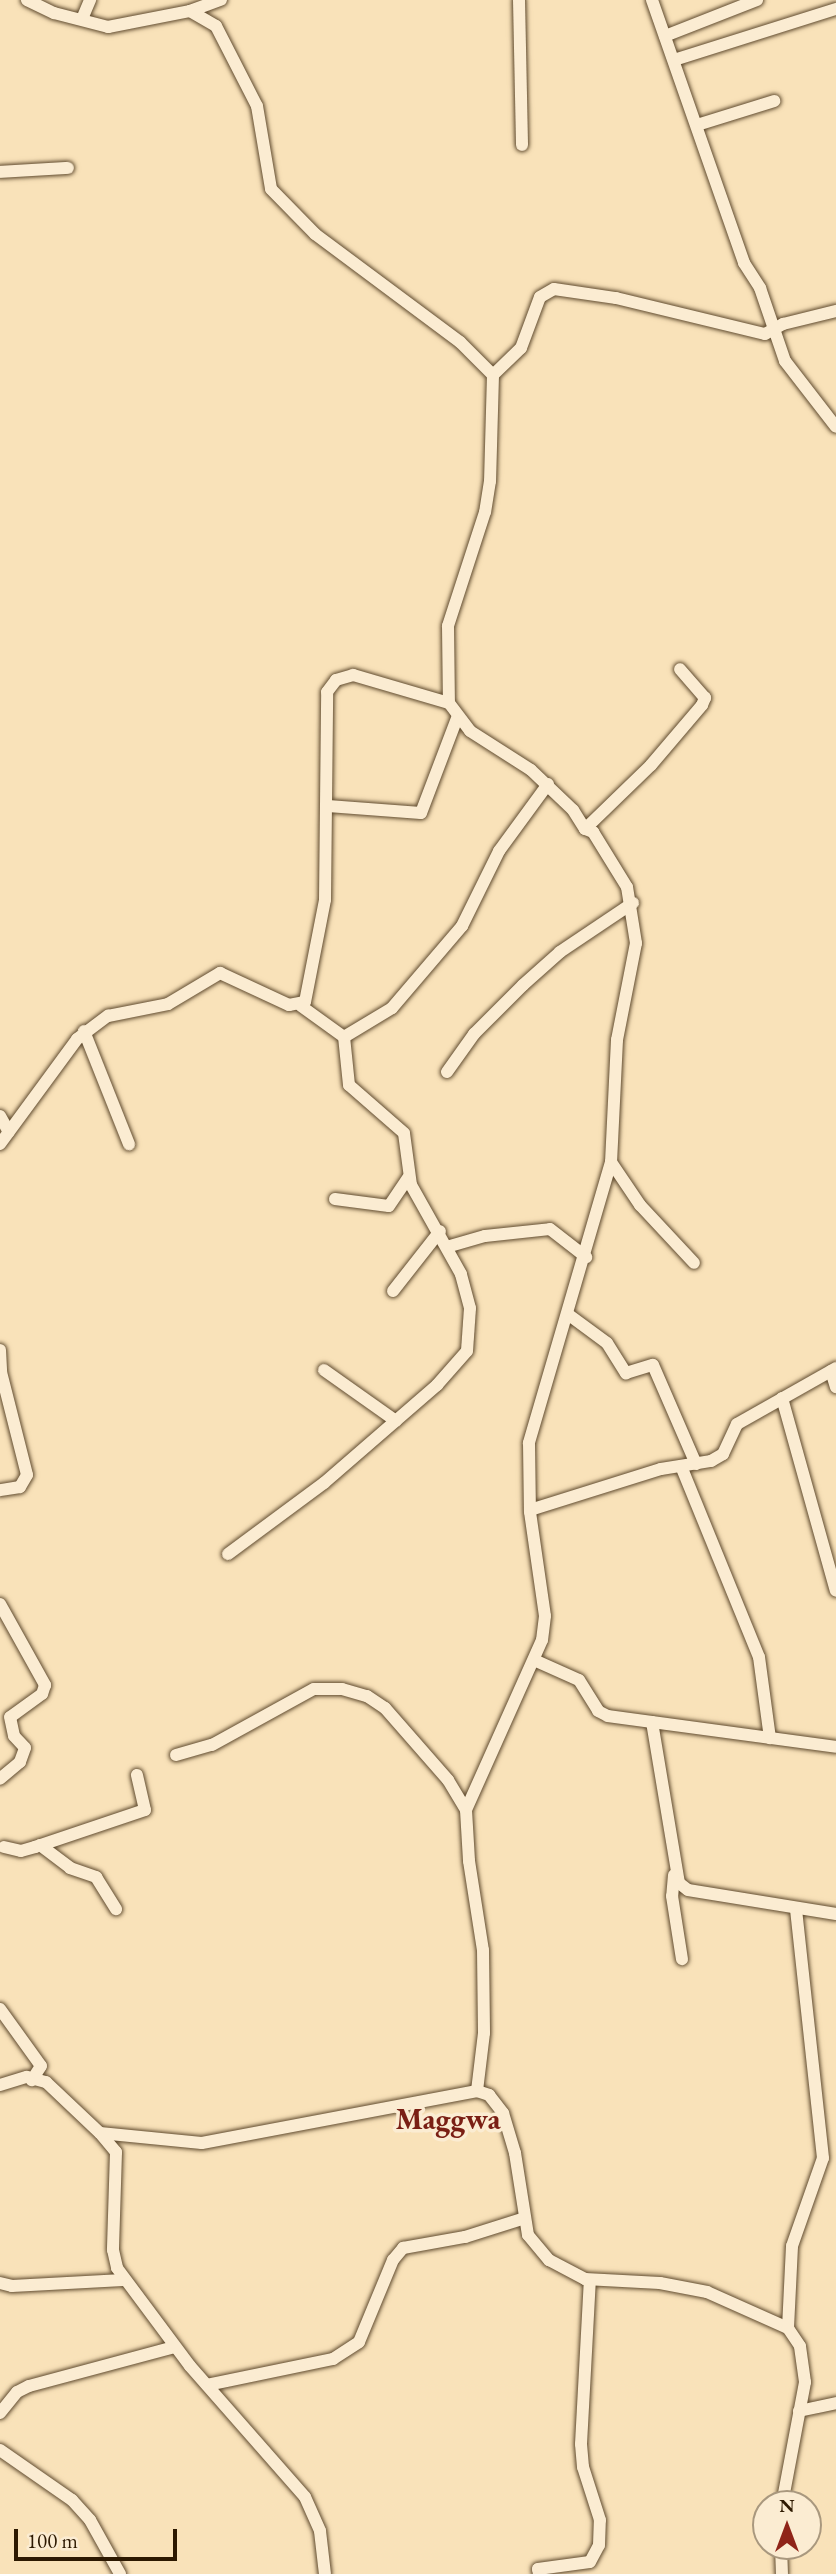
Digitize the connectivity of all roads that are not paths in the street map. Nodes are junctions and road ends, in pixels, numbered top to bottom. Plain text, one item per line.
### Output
1 (27, 0) edge
2 (90, 0) edge
3 (221, 0) edge
4 (519, 0) edge
5 (652, 0) edge
6 (757, 0) edge
7 (836, 9) edge
8 (190, 11) junction
9 (82, 19) junction
10 (665, 36) junction
11 (674, 60) junction
12 (774, 101) dead end
13 (697, 125) junction
14 (522, 145) dead end
15 (68, 168) dead end
16 (0, 172) edge
17 (836, 311) edge
18 (772, 332) junction
19 (493, 375) junction
20 (836, 426) edge
21 (680, 669) dead end
22 (449, 703) junction
23 (457, 718) junction
24 (548, 784) junction
25 (328, 806) junction
26 (584, 829) junction
27 (633, 903) junction
28 (301, 1006) junction
29 (84, 1031) junction
30 (344, 1037) junction
31 (447, 1072) dead end
32 (0, 1116) edge
33 (9, 1132) junction
34 (129, 1143) dead end
35 (0, 1144) edge
36 (611, 1162) junction
37 (408, 1178) junction
38 (335, 1199) dead end
39 (440, 1231) junction
40 (450, 1246) junction
41 (586, 1257) junction
42 (694, 1263) dead end
43 (393, 1291) dead end
44 (569, 1315) junction
45 (0, 1350) edge
46 (324, 1370) dead end
47 (833, 1370) edge
48 (0, 1372) edge
49 (836, 1387) edge
50 (782, 1398) junction
51 (396, 1420) junction
52 (695, 1464) junction
53 (681, 1466) junction
54 (0, 1490) edge
55 (530, 1510) junction
56 (228, 1554) dead end
57 (836, 1591) edge
58 (0, 1604) edge
59 (534, 1660) junction
60 (652, 1722) junction
61 (770, 1738) junction
62 (836, 1747) edge
63 (176, 1755) dead end
64 (137, 1775) dead end
65 (0, 1779) edge
66 (466, 1810) junction
67 (40, 1844) junction
68 (1, 1846) edge
69 (674, 1874) junction
70 (116, 1909) dead end
71 (796, 1909) junction
72 (836, 1914) edge
73 (682, 1959) dead end
74 (0, 2009) edge
75 (32, 2080) junction
76 (0, 2085) edge
77 (477, 2091) junction
78 (100, 2133) junction
79 (525, 2218) junction
80 (123, 2280) junction
81 (590, 2280) junction
82 (0, 2283) edge
83 (789, 2328) junction
84 (175, 2347) junction
85 (207, 2385) junction
86 (836, 2403) edge
87 (799, 2411) junction
88 (0, 2413) edge
89 (0, 2450) edge
90 (785, 2490) edge
91 (120, 2574) edge
92 (325, 2574) edge
93 (539, 2574) edge

1 - 9 street
2 - 9 street
3 - 8 street
4 - 14 street
5 - 10 street
6 - 10 street
7 - 11 street
8 - 9 street
8 - 19 street
10 - 11 street
11 - 13 street
12 - 13 street
13 - 18 street
15 - 16 street
17 - 18 street
18 - 19 street
18 - 20 street
19 - 22 street
21 - 26 street
22 - 23 street
22 - 25 street
23 - 24 street
23 - 25 street
24 - 26 street
24 - 30 street
25 - 28 street
26 - 27 street
27 - 31 street
27 - 36 street
28 - 29 street
28 - 30 street
29 - 33 street
29 - 34 street
30 - 37 street
32 - 33 street
33 - 35 street
36 - 41 street
36 - 42 street
37 - 38 street
37 - 39 street
39 - 40 street
39 - 43 street
40 - 41 street
40 - 51 street
41 - 44 street
44 - 52 street
44 - 55 street
45 - 48 street
46 - 51 street
47 - 49 street
47 - 50 street
48 - 54 street
50 - 52 street
50 - 57 street
51 - 56 street
52 - 53 street
53 - 55 street
53 - 61 street
55 - 59 street
58 - 65 street
59 - 60 street
59 - 66 street
60 - 61 street
60 - 69 street
61 - 62 street
63 - 66 street
64 - 67 street
66 - 77 street
67 - 68 street
67 - 70 street
69 - 71 street
69 - 73 street
71 - 72 street
71 - 83 street
74 - 75 street
75 - 76 street
75 - 78 street
77 - 78 street
77 - 79 street
78 - 80 street
79 - 81 street
79 - 85 street
80 - 82 street
80 - 84 street
81 - 83 street
81 - 93 street
83 - 87 street
84 - 85 street
84 - 88 street
85 - 92 street
86 - 87 street
87 - 90 street
89 - 91 street

